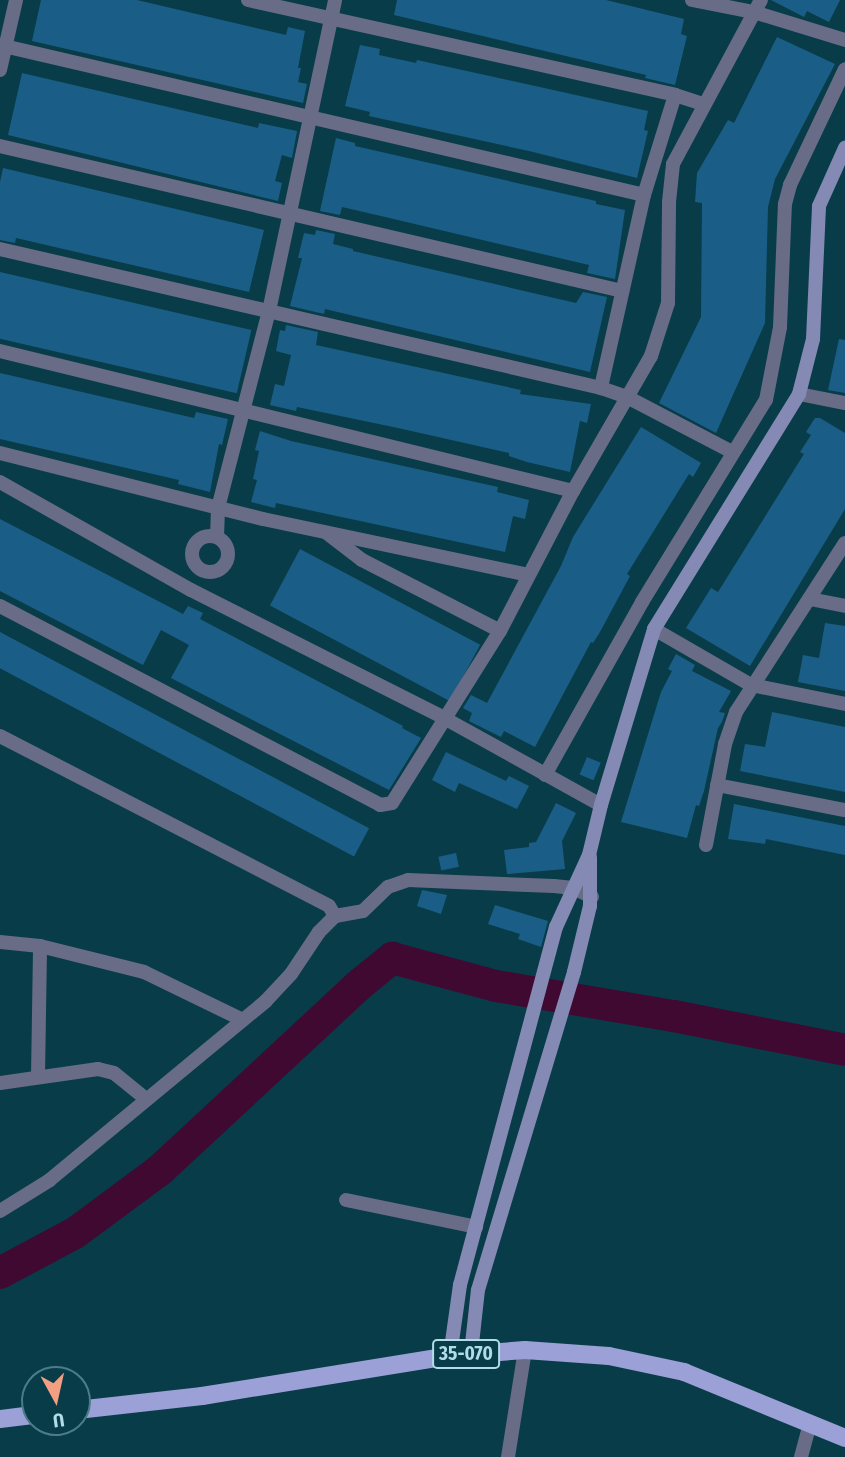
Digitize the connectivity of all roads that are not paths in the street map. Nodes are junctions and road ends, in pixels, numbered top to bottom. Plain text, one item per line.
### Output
1 (16, 0) edge
2 (248, 0) edge
3 (335, 0) edge
4 (692, 0) edge
5 (757, 6) edge
6 (331, 20) junction
7 (845, 40) edge
8 (3, 46) edge
9 (845, 69) edge
10 (0, 70) edge
11 (675, 94) junction
12 (704, 104) junction
13 (312, 118) junction
14 (0, 146) edge
15 (845, 148) edge
16 (645, 195) junction
17 (289, 212) junction
18 (0, 249) edge
19 (622, 291) junction
20 (268, 311) junction
21 (0, 351) edge
22 (601, 388) junction
23 (799, 394) junction
24 (627, 397) junction
25 (845, 402) edge
26 (245, 411) junction
27 (733, 452) junction
28 (0, 453) edge
29 (0, 482) edge
30 (573, 491) junction
31 (218, 508) junction
32 (328, 533) junction
33 (217, 537) junction
34 (845, 543) edge
35 (204, 571) junction
36 (528, 575) junction
37 (191, 590) junction
38 (810, 599) junction
39 (0, 606) edge
40 (845, 606) edge
41 (654, 629) junction
42 (500, 631) junction
43 (751, 685) junction
44 (845, 704) edge
45 (444, 718) junction
46 (0, 736) edge
47 (550, 778) junction
48 (716, 785) junction
49 (601, 805) junction
50 (845, 810) edge
51 (706, 845) dead end
52 (590, 855) junction
53 (573, 888) junction
54 (592, 897) junction
55 (338, 916) junction
56 (0, 942) edge
57 (40, 947) junction
58 (243, 1020) junction
59 (38, 1077) junction
60 (0, 1083) edge
61 (146, 1099) junction
62 (496, 1157) junction
63 (516, 1164) junction
64 (346, 1200) dead end
65 (0, 1211) edge
66 (476, 1227) junction
67 (525, 1350) junction
68 (471, 1353) junction
69 (450, 1356) junction
70 (91, 1408) edge
71 (21, 1417) edge
72 (0, 1419) edge
73 (810, 1423) junction
74 (845, 1438) edge
75 (508, 1457) edge
76 (800, 1457) edge

1 - 8 street
2 - 6 street
3 - 6 street
4 - 5 street
5 - 7 street
5 - 12 street
6 - 11 street
6 - 13 street
8 - 10 street
8 - 13 street
9 - 27 street
11 - 12 street
11 - 16 street
12 - 24 street
13 - 16 street
13 - 17 street
14 - 17 street
15 - 23 street
16 - 19 street
17 - 19 street
17 - 20 street
18 - 20 street
19 - 22 street
20 - 22 street
20 - 26 street
21 - 26 street
22 - 24 street
23 - 25 street
23 - 41 street
24 - 27 street
24 - 30 street
26 - 30 street
26 - 31 street
27 - 47 street
28 - 31 street
29 - 37 street
30 - 36 street
31 - 32 street
31 - 33 street
32 - 36 street
32 - 42 street
33 - 35 street
33 - 35 street
34 - 38 street
35 - 37 street
36 - 42 street
37 - 45 street
38 - 40 street
38 - 43 street
39 - 45 street
41 - 43 street
41 - 49 street
42 - 45 street
43 - 44 street
43 - 48 street
45 - 47 street
46 - 55 street
47 - 49 street
48 - 50 street
48 - 51 street
49 - 52 street
52 - 53 street
52 - 54 street
53 - 54 street
53 - 55 street
53 - 62 street
54 - 63 street
55 - 58 street
56 - 57 street
57 - 58 street
57 - 59 street
58 - 61 street
59 - 60 street
59 - 61 street
61 - 65 street
62 - 63 street
62 - 66 street
63 - 68 street
64 - 66 street
66 - 69 street
67 - 68 main road, 35-070
67 - 73 main road, 35-070
67 - 75 street
68 - 69 main road, 35-070
69 - 70 main road, 35-070
71 - 72 main road
73 - 74 main road, 35-070
73 - 76 street

